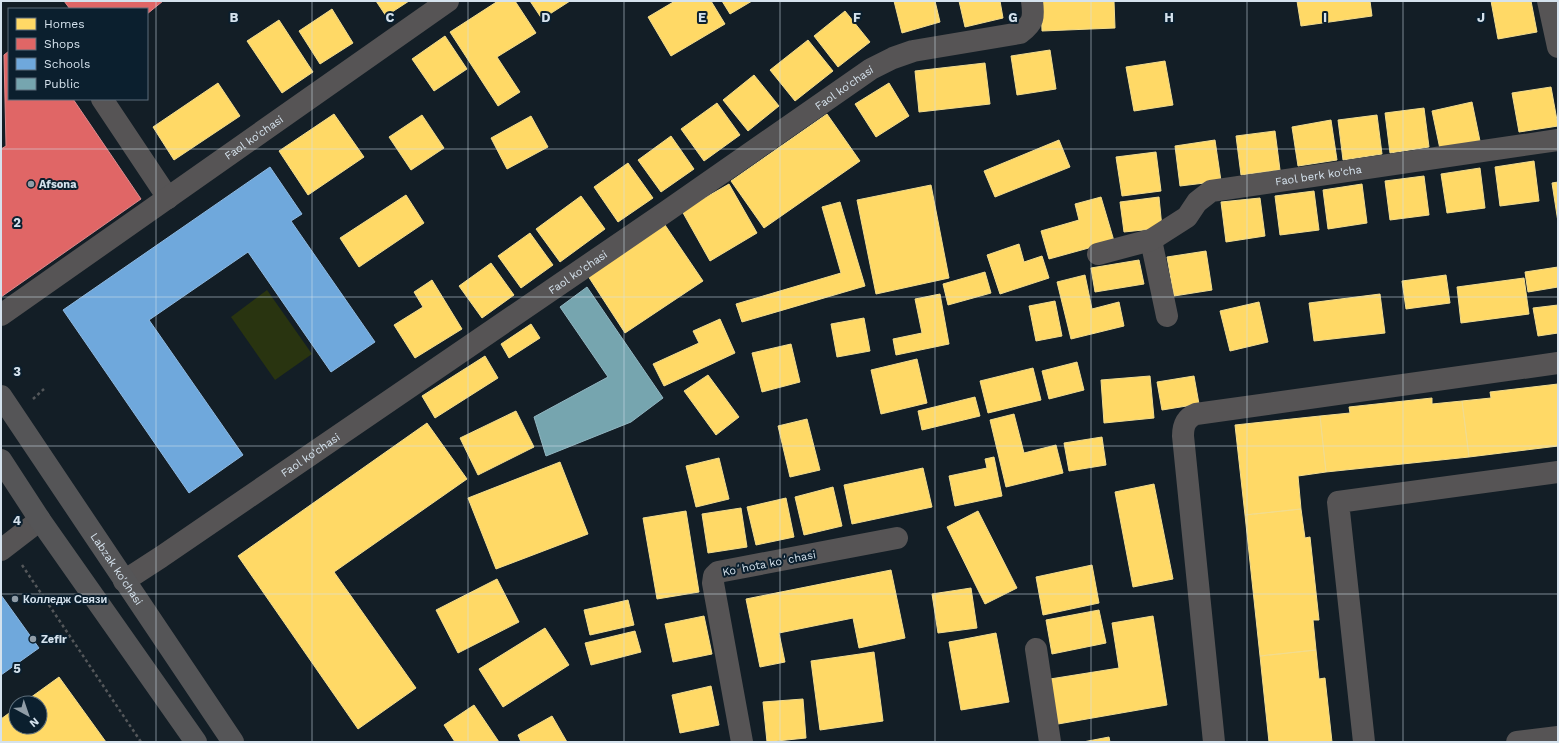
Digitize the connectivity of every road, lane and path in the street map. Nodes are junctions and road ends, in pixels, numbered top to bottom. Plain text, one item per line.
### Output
1 (448, 1) edge
2 (1032, 1) edge
3 (1548, 1) edge
4 (1558, 47) edge
5 (103, 100) edge
6 (1558, 140) edge
7 (168, 198) junction
8 (1151, 240) junction
9 (1098, 254) dead end
10 (1, 315) edge
11 (1167, 316) dead end
12 (1558, 363) edge
13 (1, 396) edge
14 (1, 460) edge
15 (1558, 472) edge
16 (40, 520) junction
17 (897, 538) dead end
18 (5, 547) edge
19 (124, 581) junction
20 (1036, 649) dead end
21 (1558, 737) edge
22 (141, 742) edge
23 (196, 742) edge
24 (233, 742) edge
25 (742, 742) edge
26 (1050, 742) edge
27 (1214, 742) edge
28 (1364, 742) edge
29 (1517, 742) edge

1 - 7 street, Faol ko'chasi
2 - 19 street, Faol ko'chasi
3 - 4 street
5 - 7 street
6 - 8 street, Faol berk ko'cha
7 - 10 street, Faol ko'chasi
8 - 9 street, Faol berk ko'cha
8 - 11 street
12 - 27 street
13 - 19 main road, Labzak ko'chasi
14 - 16 main road
15 - 28 street
16 - 18 street
16 - 23 main road
17 - 25 street, Koʻhota koʻchasi
18 - 22 path
19 - 24 main road, Labzak ko'chasi
20 - 26 street
21 - 29 street

